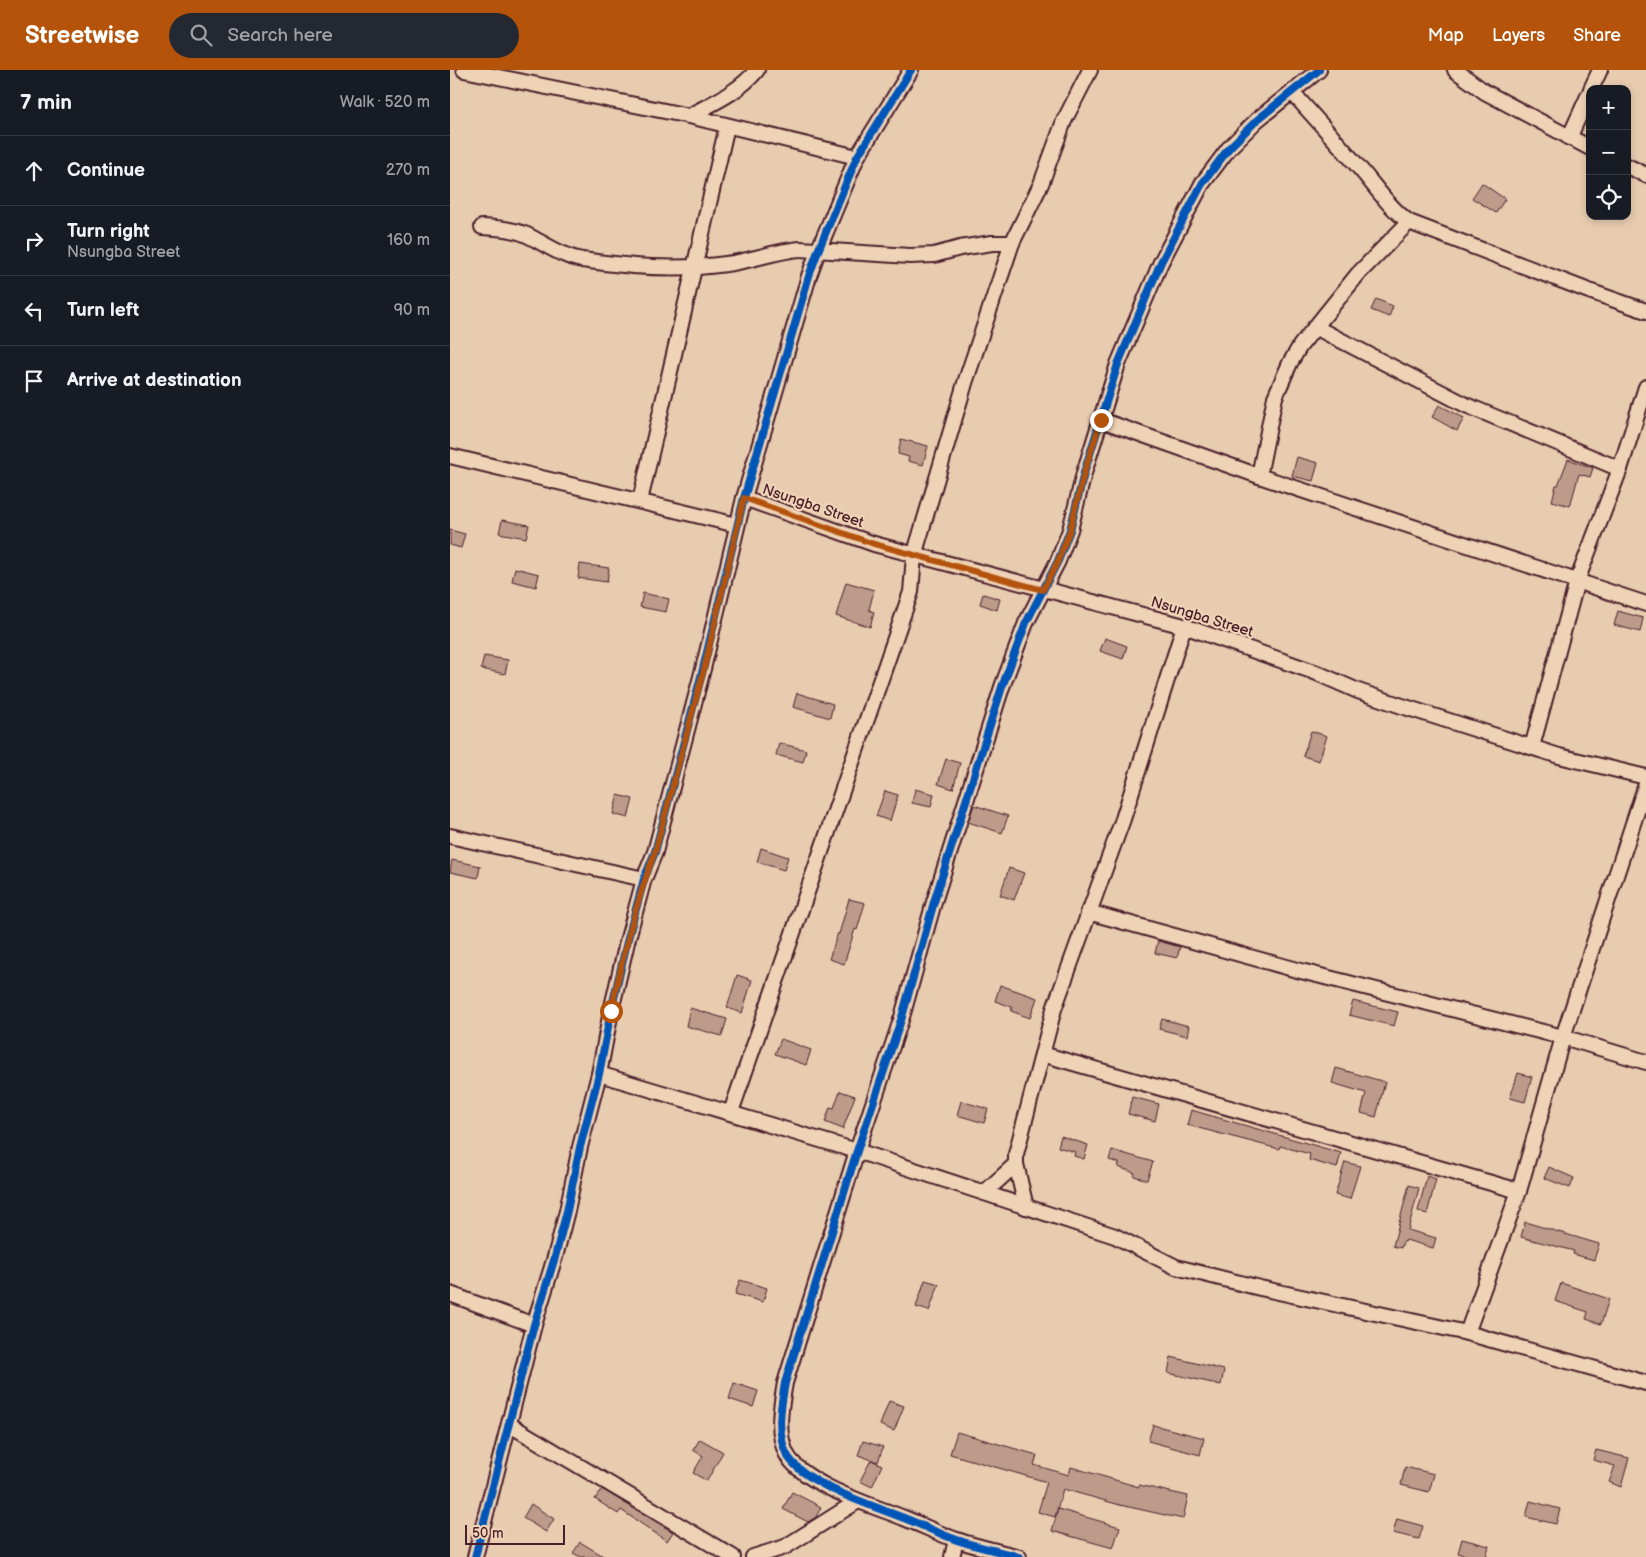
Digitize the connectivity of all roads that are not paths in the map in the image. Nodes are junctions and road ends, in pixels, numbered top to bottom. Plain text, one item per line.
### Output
1 (464, 70) edge
2 (757, 70) edge
3 (912, 70) edge
4 (1090, 70) edge
5 (1318, 70) edge
6 (1455, 70) edge
7 (1600, 70) edge
8 (1592, 85) edge
9 (1292, 92) junction
10 (1586, 99) edge
11 (689, 116) junction
12 (727, 126) junction
13 (1569, 138) junction
14 (1586, 146) edge
15 (857, 157) junction
16 (1631, 168) edge
17 (1646, 175) edge
18 (1409, 222) junction
19 (482, 227) dead end
20 (1012, 243) junction
21 (818, 251) junction
22 (693, 268) junction
23 (1646, 311) edge
24 (1315, 327) junction
25 (1646, 387) edge
26 (1101, 420) junction
27 (450, 456) edge
28 (1620, 469) junction
29 (1259, 476) junction
30 (744, 498) junction
31 (640, 501) junction
32 (737, 526) junction
33 (914, 556) junction
34 (1577, 581) junction
35 (1043, 590) junction
36 (1646, 604) edge
37 (1184, 626) junction
38 (1532, 747) junction
39 (1646, 777) edge
40 (1646, 784) edge
41 (450, 836) edge
42 (644, 879) junction
43 (1088, 912) junction
44 (1563, 1037) junction
45 (1042, 1054) junction
46 (1646, 1062) edge
47 (599, 1074) junction
48 (731, 1112) junction
49 (857, 1151) junction
50 (1016, 1164) junction
51 (1520, 1191) junction
52 (984, 1193) junction
53 (1026, 1207) junction
54 (450, 1294) edge
55 (534, 1325) junction
56 (1467, 1333) junction
57 (1646, 1383) edge
58 (510, 1425) junction
59 (858, 1501) junction
60 (956, 1540) junction
61 (475, 1557) edge
62 (733, 1557) edge
63 (753, 1557) edge
64 (952, 1557) edge
65 (1019, 1557) edge

1 - 11 street
2 - 11 street
3 - 15 street
4 - 20 street
5 - 9 street
6 - 13 street
7 - 8 street
9 - 18 street
9 - 26 street
10 - 13 street
11 - 12 street
12 - 15 street
12 - 22 street
13 - 14 street
15 - 21 street
16 - 17 street
18 - 23 street
18 - 24 street
19 - 22 street
20 - 21 street
20 - 33 street
21 - 22 street
21 - 30 street
22 - 31 street
24 - 28 street
24 - 29 street
25 - 28 street
26 - 29 street
26 - 35 street
27 - 31 street
28 - 34 street
29 - 34 street
30 - 32 street
30 - 33 street, Nsungba Street
31 - 32 street
32 - 42 street
33 - 35 street, Nsungba Street
33 - 48 street
34 - 36 street
34 - 38 street
35 - 37 street, Nsungba Street
35 - 49 street
37 - 38 street, Nsungba Street
37 - 43 street
38 - 39 street, Nsungba Street
40 - 44 street
41 - 42 street
42 - 47 street
43 - 44 street
43 - 45 street
44 - 46 street
44 - 51 street
45 - 50 street
45 - 51 street
47 - 48 street
47 - 55 street
48 - 49 street
49 - 52 street
49 - 59 street
50 - 52 street
50 - 53 street
51 - 56 street
52 - 53 street
53 - 56 street
54 - 55 street
55 - 58 street
56 - 57 street
58 - 61 street
58 - 62 street
59 - 60 street
59 - 63 street
60 - 64 street
60 - 65 street

